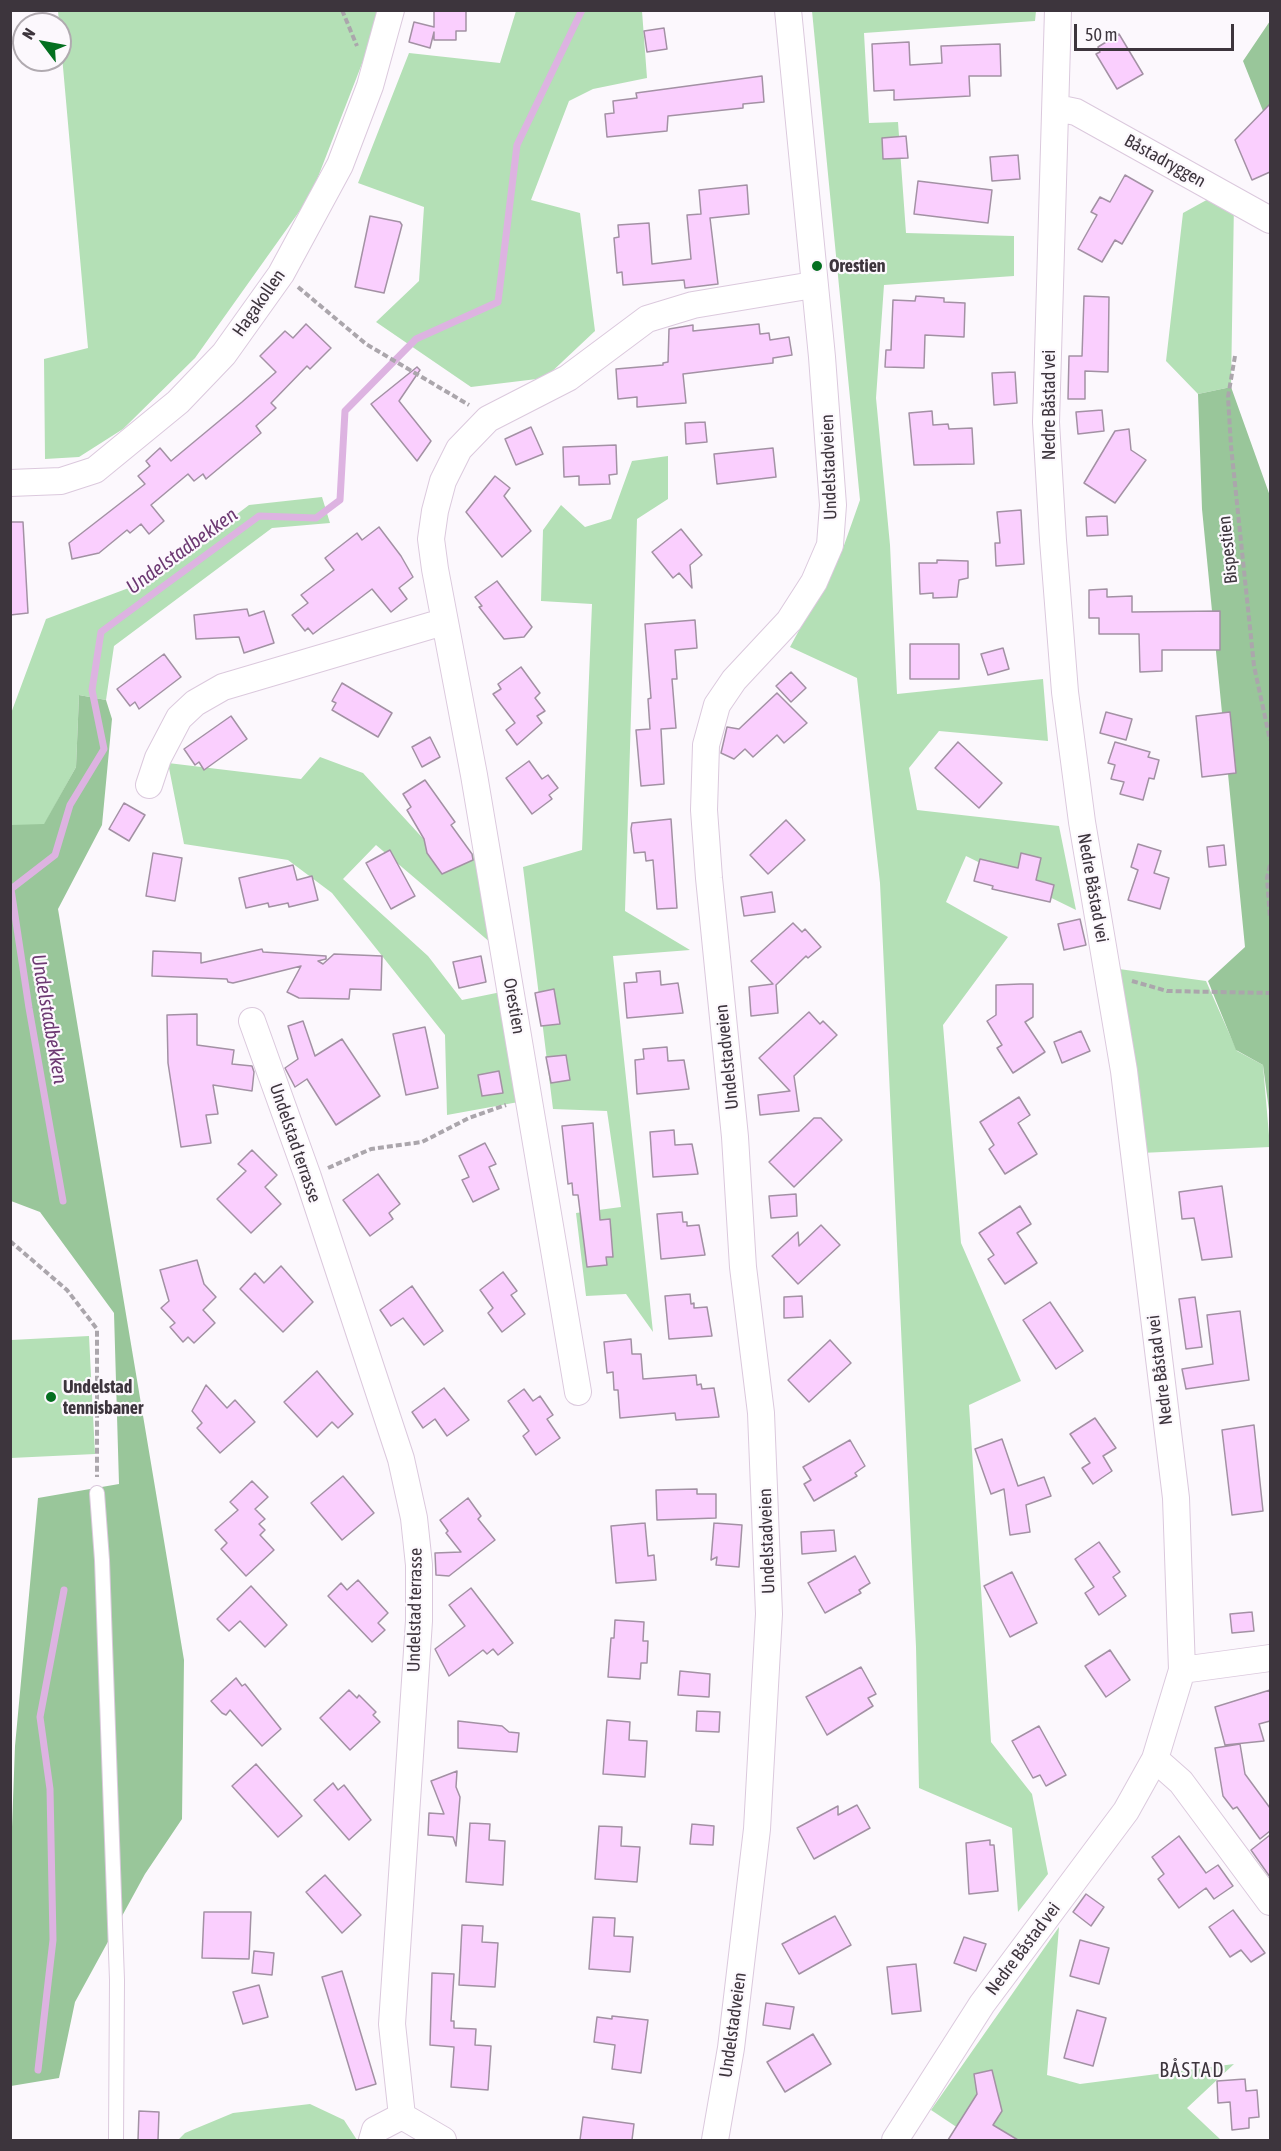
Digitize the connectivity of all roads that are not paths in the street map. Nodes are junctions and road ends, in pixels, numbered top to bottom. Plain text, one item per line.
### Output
1 (391, 10) edge
2 (788, 10) edge
3 (1058, 10) edge
4 (1057, 108) junction
5 (1270, 220) edge
6 (813, 285) junction
7 (10, 483) edge
8 (444, 622) junction
9 (149, 785) dead end
10 (252, 1021) dead end
11 (578, 1392) dead end
12 (97, 1493) road end
13 (1270, 1658) edge
14 (1182, 1670) junction
15 (1155, 1760) junction
16 (1270, 1902) edge
17 (402, 2116) junction
18 (116, 2140) edge
19 (372, 2140) edge
20 (443, 2140) edge
21 (715, 2140) edge
22 (895, 2140) edge

1 - 7 street, Hagakollen
2 - 6 street, Undelstadveien
3 - 4 street, Nedre Båstad vei
4 - 5 street, Båstadryggen
4 - 14 street, Nedre Båstad vei
6 - 8 street, Orestien
6 - 21 street, Undelstadveien
8 - 9 street
8 - 11 street, Orestien
10 - 17 street, Undelstad terrasse
12 - 18 lane
13 - 14 street
14 - 15 street, Nedre Båstad vei
15 - 16 street
15 - 22 street, Nedre Båstad vei
17 - 19 street
17 - 20 street

